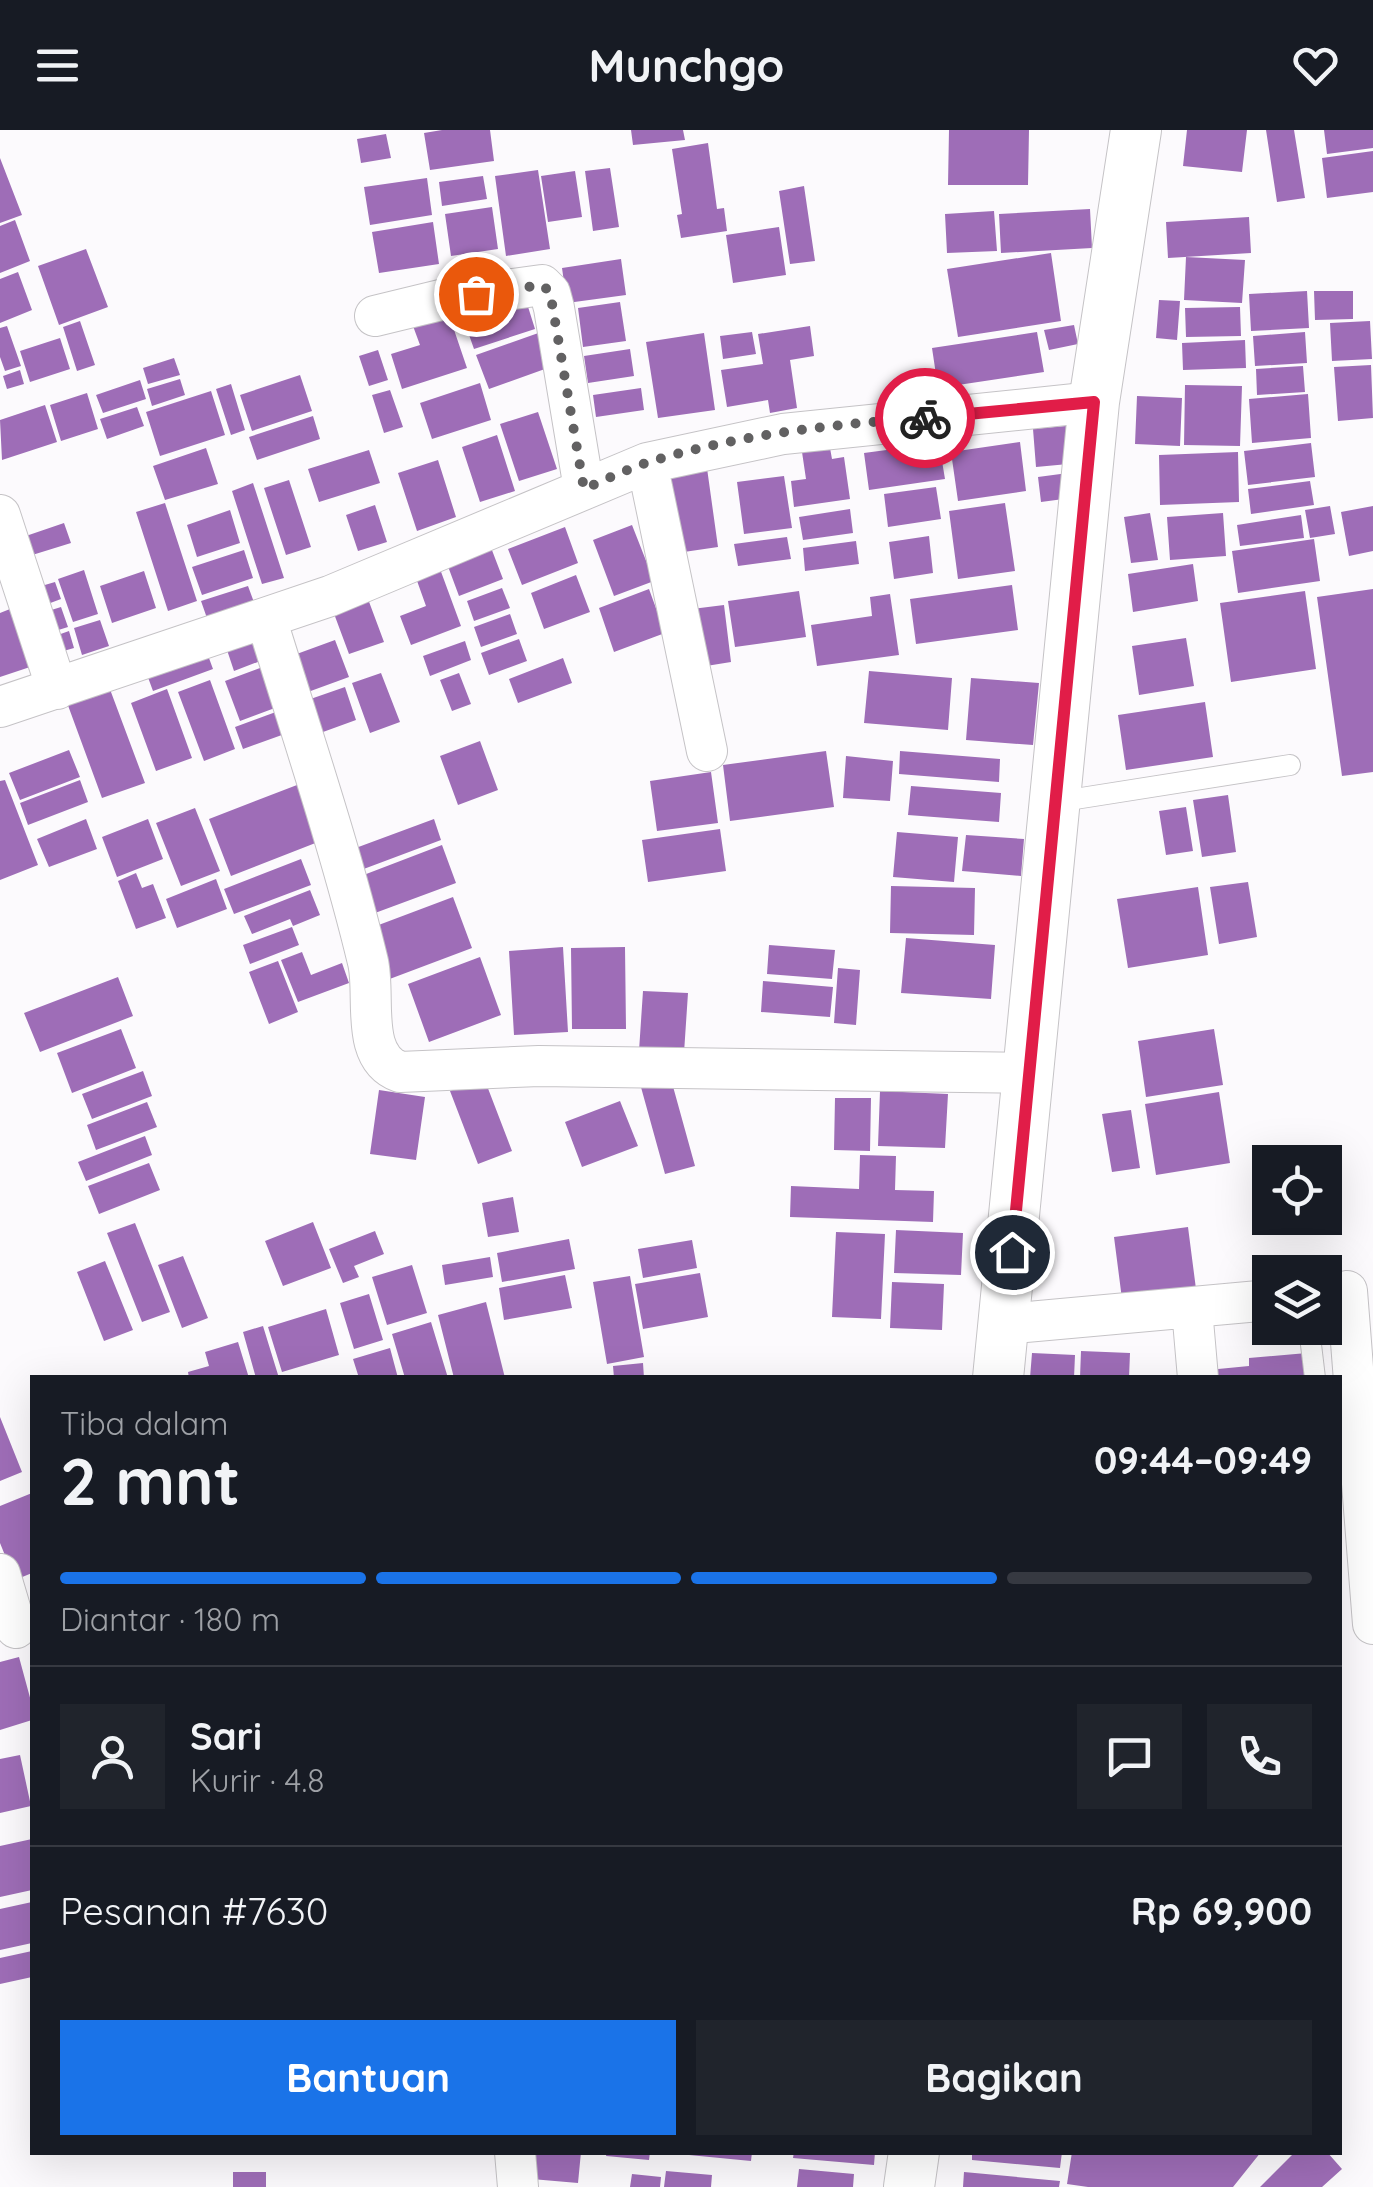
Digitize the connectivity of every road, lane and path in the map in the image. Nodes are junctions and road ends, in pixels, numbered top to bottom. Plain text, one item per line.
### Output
1 (1136, 130) edge
2 (375, 316) dead end
3 (1094, 402) junction
4 (648, 463) junction
5 (584, 489) junction
6 (0, 515) edge
7 (266, 618) junction
8 (57, 689) junction
9 (0, 707) edge
10 (707, 751) dead end
11 (1290, 766) dead end
12 (1056, 802) junction
13 (1029, 1073) junction
14 (1348, 1291) edge
15 (1252, 1302) edge
16 (1192, 1309) junction
17 (1005, 1324) junction
18 (1311, 1345) edge
19 (998, 1375) edge
20 (1198, 1375) edge
21 (1316, 1375) edge
22 (0, 1574) edge
23 (1373, 1624) edge
24 (22, 1629) edge
25 (515, 2155) edge
26 (914, 2155) edge
27 (518, 2187) edge
28 (909, 2187) edge

1 - 3 street
2 - 5 street
3 - 4 street
3 - 12 street
4 - 5 street
4 - 10 street
5 - 7 street
6 - 8 street
7 - 8 street
7 - 13 street
8 - 9 street
11 - 12 lane
12 - 13 street
13 - 17 street
14 - 23 street
15 - 16 street
16 - 17 street
16 - 20 street
17 - 19 street
18 - 21 lane
22 - 24 street
25 - 27 street
26 - 28 street

